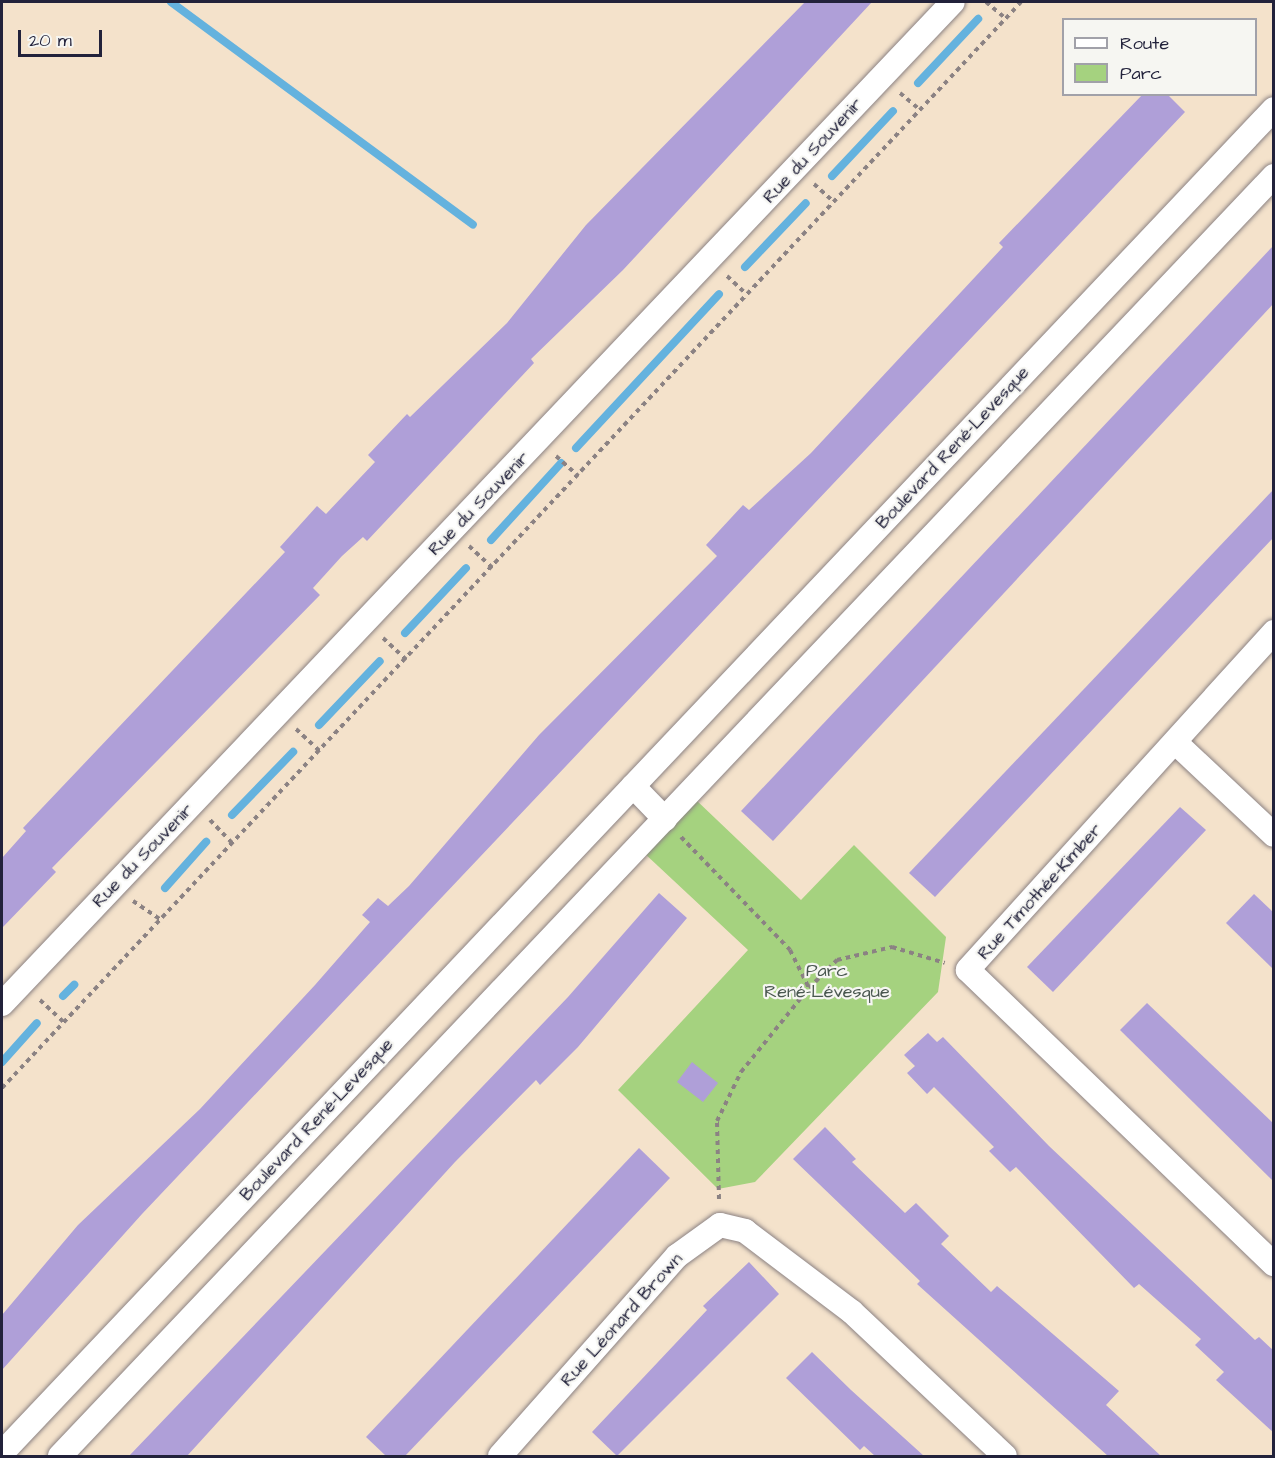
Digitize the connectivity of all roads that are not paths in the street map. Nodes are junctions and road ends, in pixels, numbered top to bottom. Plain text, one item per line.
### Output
1 (953, 2) edge
2 (1274, 109) edge
3 (1274, 176) edge
4 (1274, 632) edge
5 (1176, 743) junction
6 (633, 786) junction
7 (664, 819) junction
8 (1274, 835) edge
9 (2, 1004) edge
10 (1274, 1264) edge
11 (2, 1453) edge
12 (504, 1455) edge
13 (60, 1456) edge
14 (1005, 1456) edge

1 - 9 street, Rue du Souvenir
2 - 6 street, Boulevard René-Levesque
3 - 7 street
4 - 5 street, Rue Timothée-Kimber
5 - 8 street
5 - 10 street, Rue Timothée-Kimber
6 - 7 street
6 - 11 street, Boulevard René-Levesque
7 - 13 street
12 - 14 street, Rue Léonard Brown

